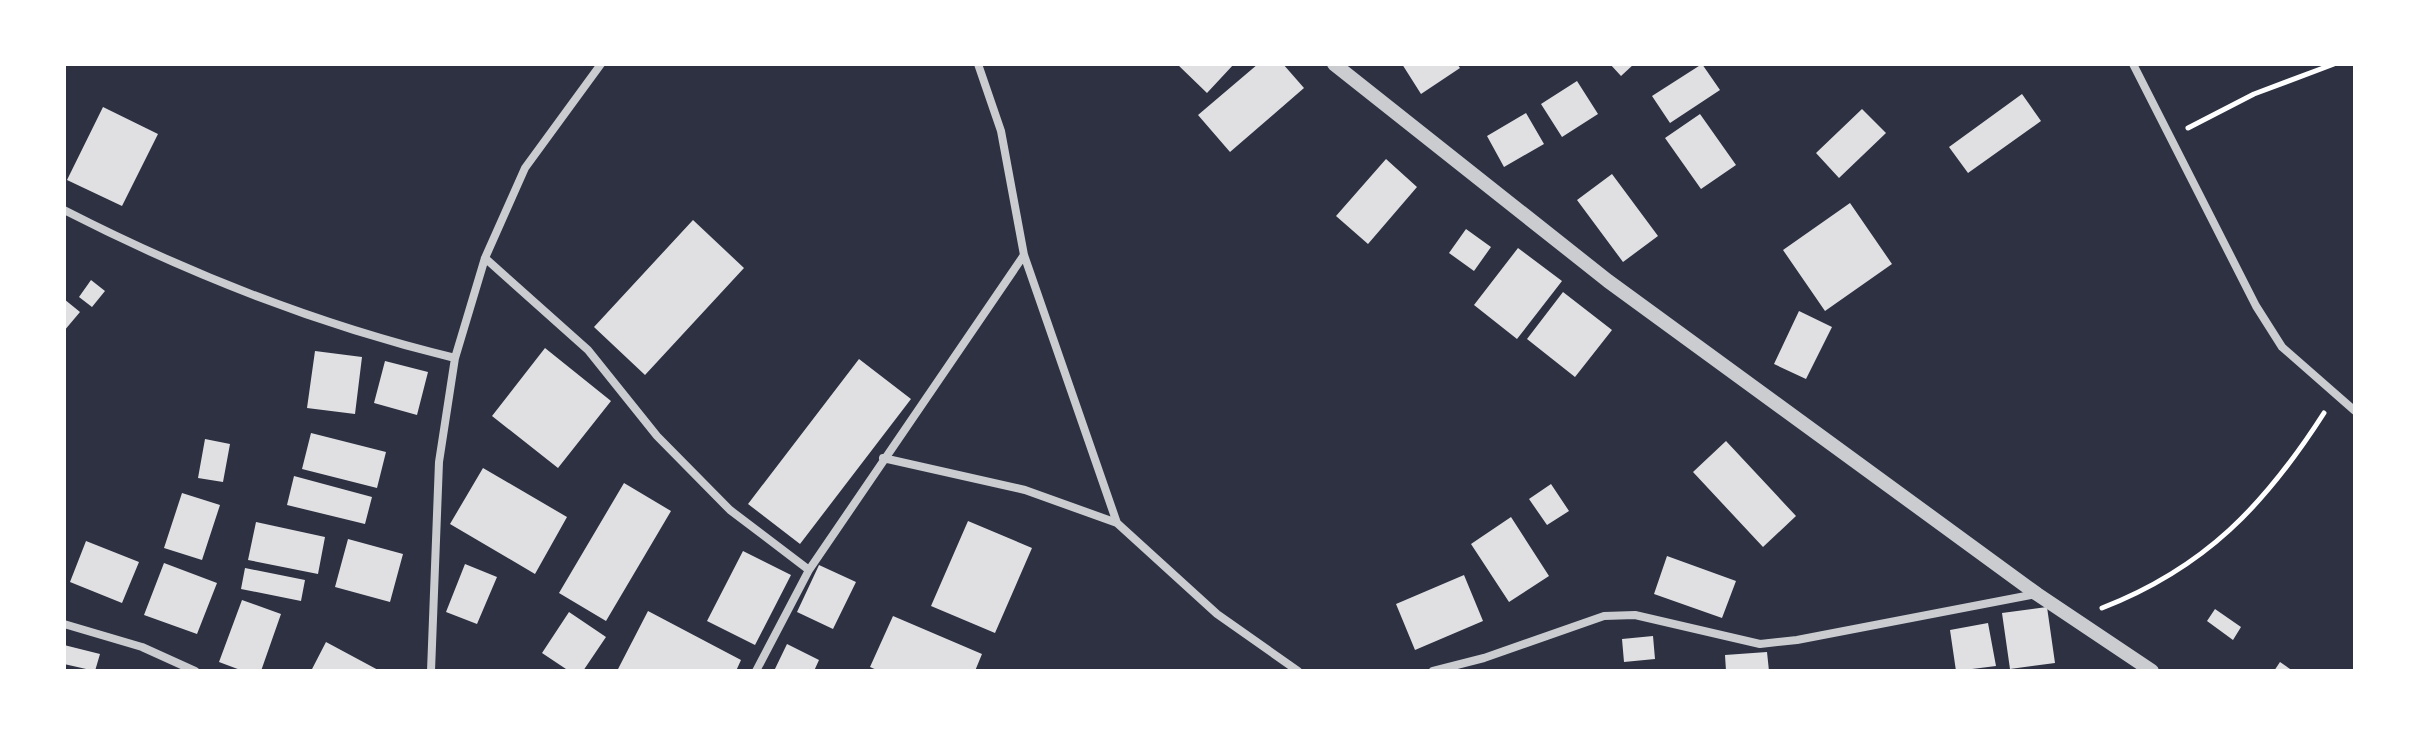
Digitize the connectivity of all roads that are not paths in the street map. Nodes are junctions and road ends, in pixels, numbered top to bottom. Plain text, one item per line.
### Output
1 (601, 64) edge
2 (978, 64) edge
3 (1334, 64) edge
4 (2133, 64) edge
5 (64, 210) edge
6 (1024, 255) junction
7 (485, 258) junction
8 (455, 358) junction
9 (2355, 411) edge
10 (883, 458) junction
11 (1117, 523) junction
12 (809, 570) junction
13 (2037, 594) junction
14 (64, 624) edge
15 (195, 671) edge
16 (431, 671) edge
17 (756, 671) edge
18 (1298, 671) edge
19 (1433, 671) edge
20 (2152, 671) edge

1 - 7 street
2 - 6 street
3 - 13 street
4 - 9 street
5 - 8 street
6 - 10 street
6 - 11 street
7 - 8 street
7 - 12 street
8 - 16 street
10 - 11 street
10 - 12 street
11 - 18 street
12 - 17 street
13 - 19 street
13 - 20 street
14 - 15 street

